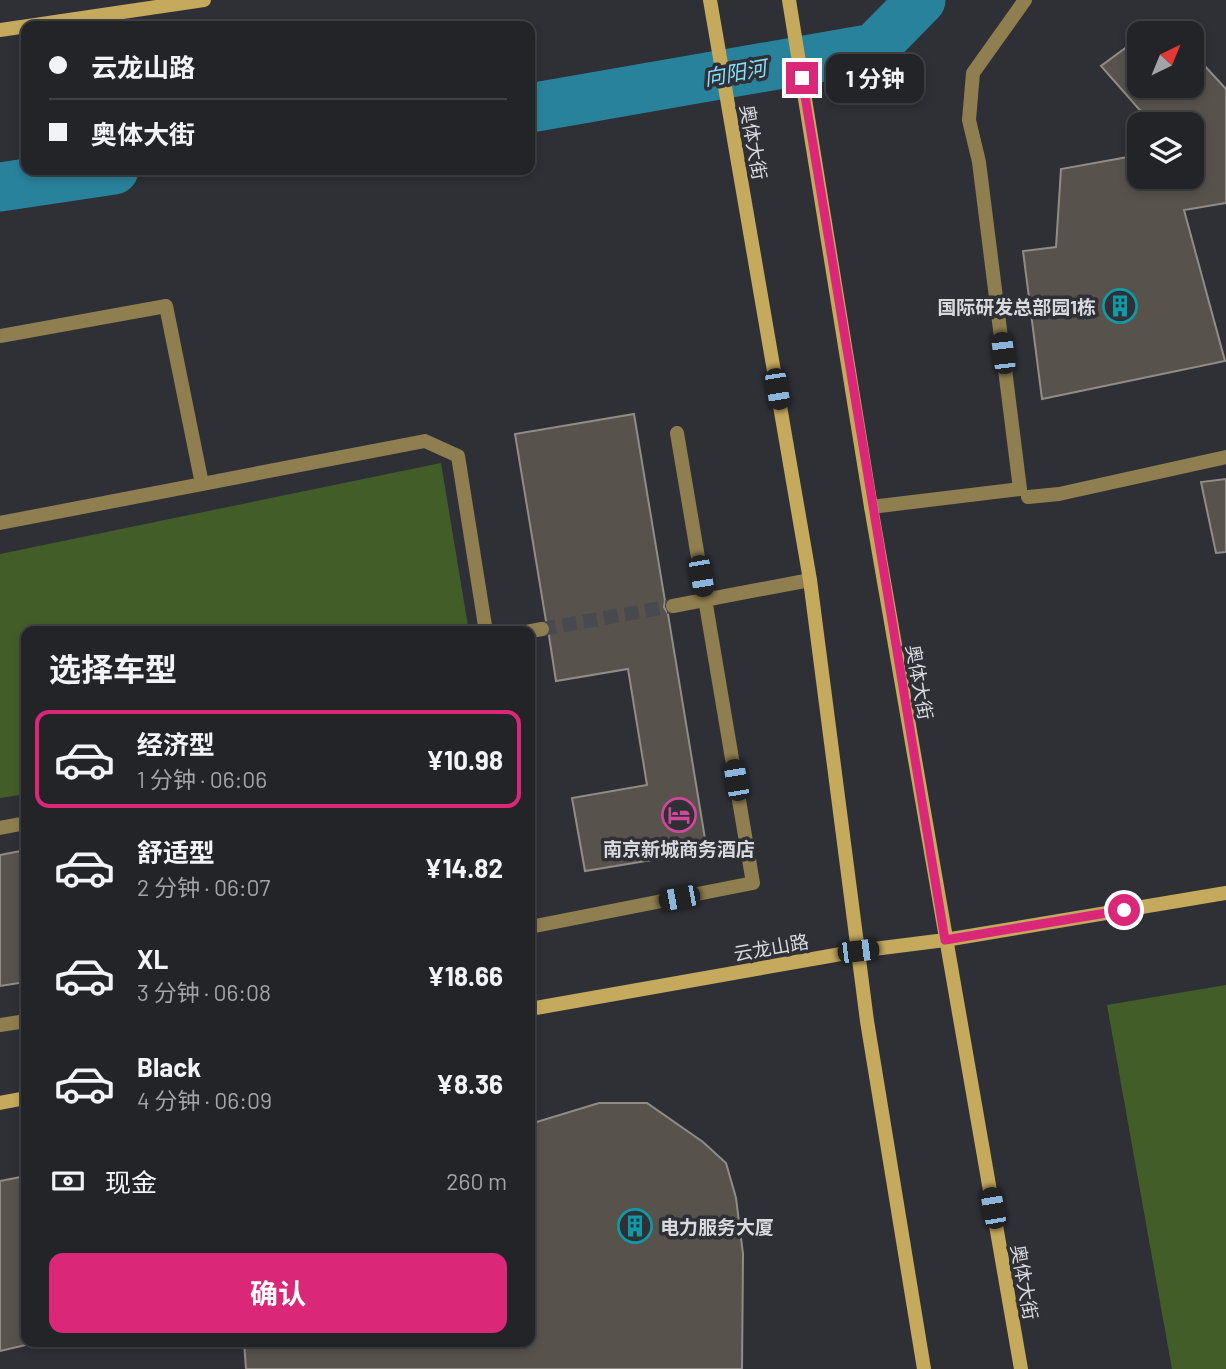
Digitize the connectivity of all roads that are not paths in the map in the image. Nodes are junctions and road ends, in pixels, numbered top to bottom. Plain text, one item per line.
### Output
1 (204, 0) edge
2 (710, 0) edge
3 (789, 0) edge
4 (1025, 0) edge
5 (61, 21) edge
6 (21, 27) edge
7 (0, 30) edge
8 (0, 336) edge
9 (677, 433) dead end
10 (1226, 457) edge
11 (202, 484) junction
12 (1028, 497) dead end
13 (871, 507) junction
14 (0, 523) edge
15 (810, 580) junction
16 (705, 599) junction
17 (673, 606) tunnel mouth
18 (485, 626) edge
19 (542, 629) tunnel mouth
20 (535, 630) edge
21 (21, 824) edge
22 (0, 828) edge
23 (1226, 893) edge
24 (535, 926) edge
25 (945, 940) junction
26 (858, 951) junction
27 (535, 1008) edge
28 (21, 1022) edge
29 (0, 1026) edge
30 (21, 1099) edge
31 (0, 1103) edge
32 (924, 1369) edge
33 (1021, 1369) edge

1 - 5 main road
2 - 15 main road, 奥体大街
3 - 13 main road, 奥体大街
4 - 13 street
6 - 7 main road
8 - 11 street
9 - 16 street
10 - 12 street
11 - 14 street
11 - 18 street
13 - 25 main road, 奥体大街
15 - 16 street
15 - 26 main road, 奥体大街
16 - 17 street
16 - 24 street
19 - 20 street
21 - 22 street
23 - 25 main road, 云龙山路
25 - 26 main road, 云龙山路
25 - 33 main road, 奥体大街
26 - 27 main road, 云龙山路
26 - 32 main road, 奥体大街
28 - 29 street
30 - 31 main road

